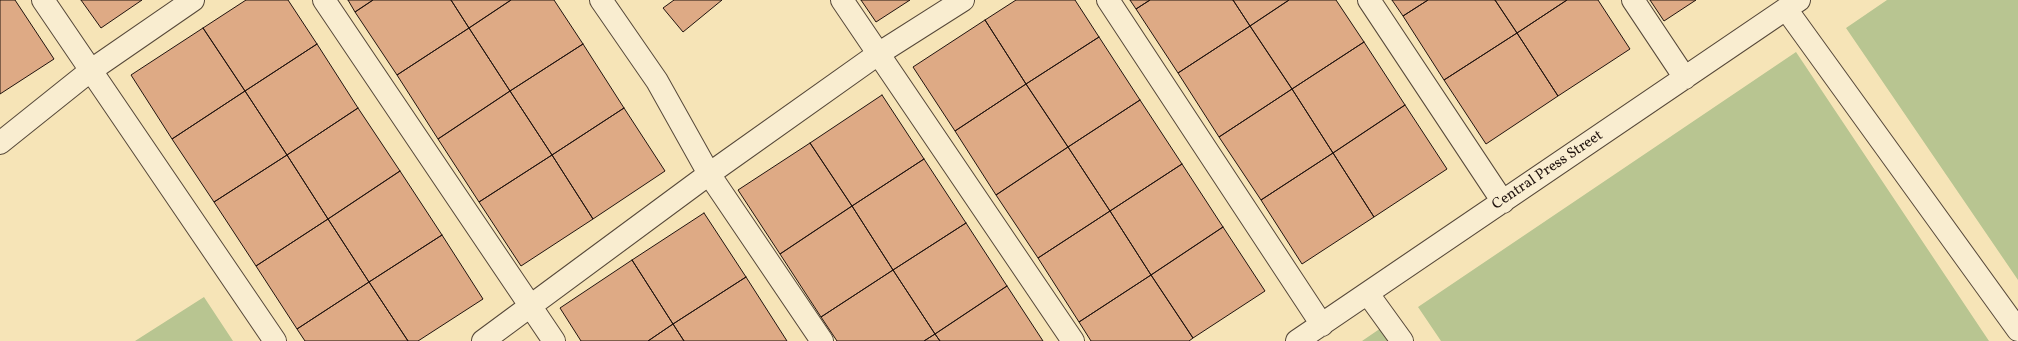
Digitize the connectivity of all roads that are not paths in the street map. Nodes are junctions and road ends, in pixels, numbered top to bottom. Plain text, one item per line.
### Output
1 (43, 0) edge
2 (193, 0) edge
3 (324, 0) edge
4 (601, 0) edge
5 (842, 0) edge
6 (963, 0) edge
7 (1108, 0) edge
8 (1369, 0) edge
9 (1632, 0) edge
10 (1792, 5) edge
11 (878, 54) junction
12 (90, 71) junction
13 (1685, 78) junction
14 (0, 143) edge
15 (709, 174) junction
16 (1503, 202) junction
17 (1368, 294) junction
18 (530, 307) junction
19 (1322, 325) junction
20 (2018, 330) edge
21 (275, 341) edge
22 (483, 341) edge
23 (554, 341) edge
24 (822, 341) edge
25 (1073, 341) edge
26 (1297, 341) edge
27 (1402, 341) edge

1 - 12 street
2 - 12 street
3 - 18 street
4 - 15 street
5 - 11 street
6 - 11 street
7 - 19 street
8 - 16 street
9 - 13 street
10 - 13 street, Central Press Street
10 - 20 street
11 - 15 street
11 - 25 street
12 - 14 street
12 - 21 street
13 - 16 street, Central Press Street
15 - 18 street
15 - 24 street
16 - 17 street, Central Press Street
17 - 19 street, Central Press Street
17 - 27 street
18 - 22 street
18 - 23 street
19 - 26 street, Central Press Street

